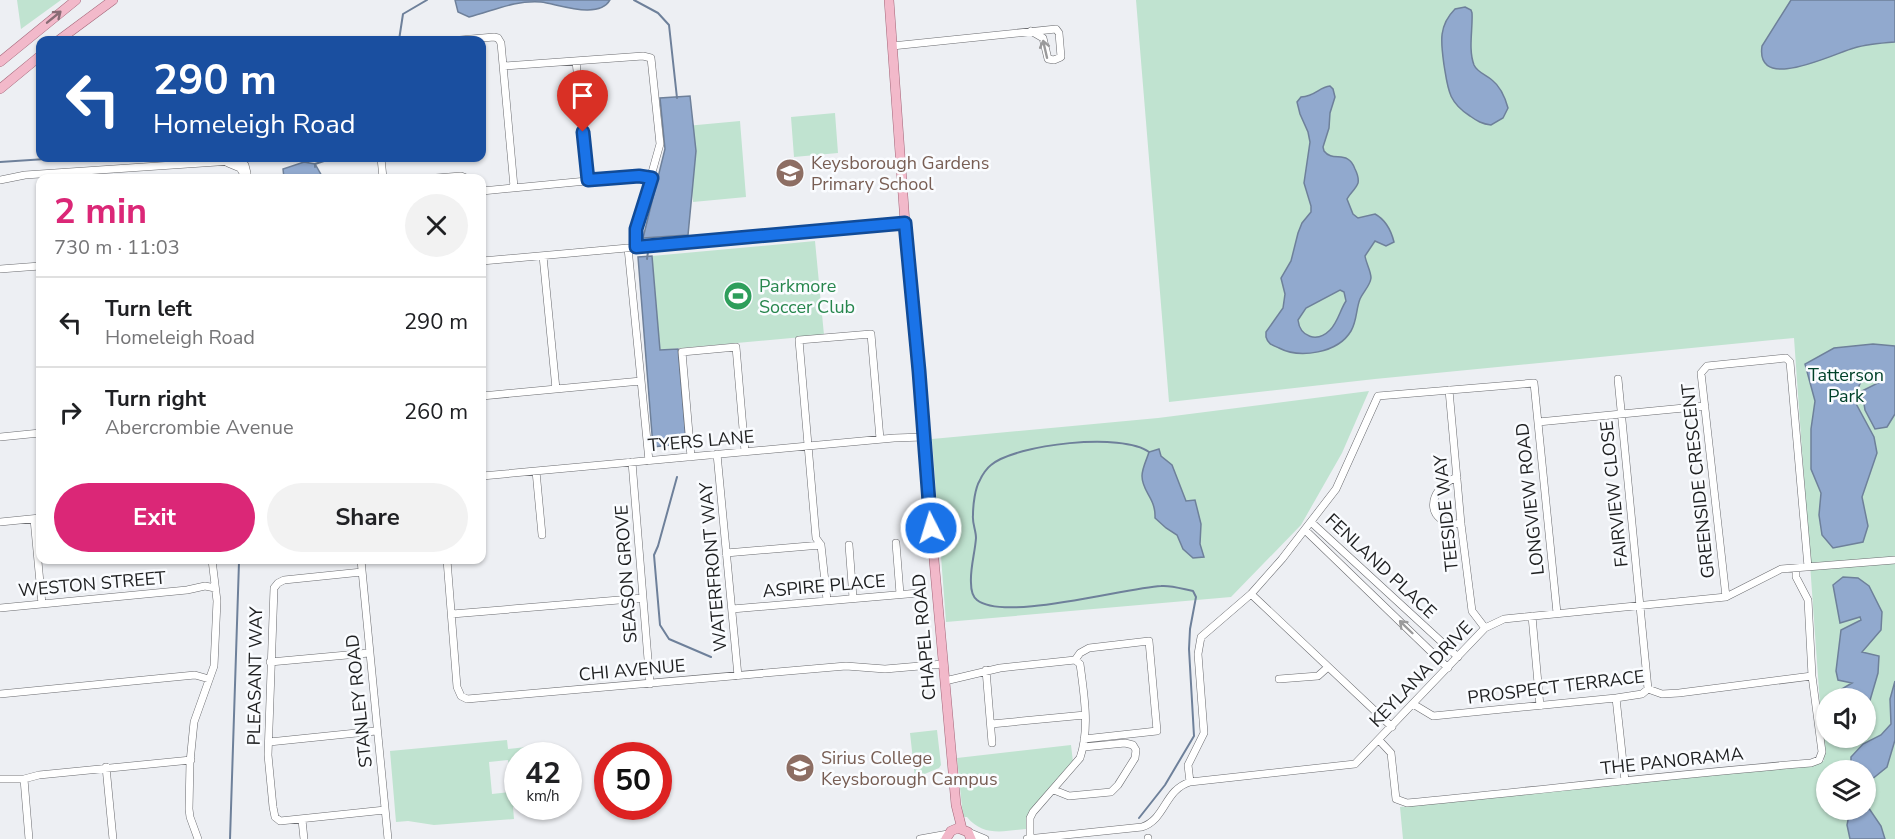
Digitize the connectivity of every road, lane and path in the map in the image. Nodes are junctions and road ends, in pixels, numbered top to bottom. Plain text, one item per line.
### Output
1 (76, 0) edge
2 (113, 0) edge
3 (889, 0) edge
4 (1031, 31) junction
5 (64, 36) edge
6 (486, 37) edge
7 (892, 46) junction
8 (36, 59) edge
9 (576, 61) junction
10 (0, 62) edge
11 (504, 66) junction
12 (0, 89) edge
13 (36, 174) edge
14 (43, 174) edge
15 (243, 174) edge
16 (652, 178) junction
17 (0, 179) edge
18 (588, 180) junction
19 (514, 187) junction
20 (486, 190) edge
21 (905, 223) junction
22 (632, 248) junction
23 (543, 256) junction
24 (486, 261) edge
25 (36, 265) edge
26 (0, 269) edge
27 (1618, 380) dead end
28 (641, 381) junction
29 (556, 389) junction
30 (1449, 390) junction
31 (486, 396) edge
32 (1705, 406) junction
33 (1621, 414) junction
34 (1538, 422) junction
35 (36, 434) edge
36 (0, 437) edge
37 (923, 437) junction
38 (880, 439) junction
39 (808, 446) junction
40 (745, 452) junction
41 (717, 454) junction
42 (692, 457) junction
43 (649, 461) junction
44 (632, 462) junction
45 (536, 471) junction
46 (486, 476) edge
47 (1457, 477) junction
48 (36, 519) edge
49 (0, 522) edge
50 (1311, 522) junction
51 (1461, 524) junction
52 (1305, 530) junction
53 (542, 535) dead end
54 (896, 543) dead end
55 (821, 545) junction
56 (849, 545) dead end
57 (726, 553) junction
58 (1895, 560) edge
59 (40, 564) edge
60 (212, 564) edge
61 (361, 564) edge
62 (447, 564) edge
63 (1808, 567) junction
64 (1796, 568) junction
65 (362, 572) junction
66 (212, 588) junction
67 (919, 593) dead end
68 (900, 594) junction
69 (1251, 594) junction
70 (1725, 597) junction
71 (643, 598) junction
72 (853, 598) junction
73 (827, 600) junction
74 (42, 604) junction
75 (1641, 605) junction
76 (0, 608) edge
77 (732, 609) junction
78 (1557, 613) junction
79 (452, 614) junction
80 (1533, 616) junction
81 (1485, 628) junction
82 (369, 653) junction
83 (1458, 657) junction
84 (1075, 660) junction
85 (270, 662) junction
86 (943, 664) junction
87 (1328, 667) junction
88 (1448, 668) junction
89 (986, 670) junction
90 (738, 676) junction
91 (1812, 676) junction
92 (209, 679) junction
93 (1279, 679) dead end
94 (945, 681) junction
95 (650, 684) junction
96 (1648, 689) junction
97 (0, 694) edge
98 (1616, 698) junction
99 (1413, 704) junction
100 (1540, 706) junction
101 (1085, 715) junction
102 (991, 724) junction
103 (1392, 727) junction
104 (376, 731) junction
105 (1379, 741) junction
106 (269, 742) junction
107 (992, 743) dead end
108 (1084, 743) junction
109 (191, 760) junction
110 (106, 767) junction
111 (0, 778) edge
112 (24, 779) junction
113 (1625, 781) junction
114 (1190, 782) junction
115 (1054, 790) junction
116 (956, 805) junction
117 (385, 810) junction
118 (302, 820) junction
119 (967, 833) edge
120 (948, 834) edge
121 (1066, 837) edge
122 (29, 839) edge
123 (113, 839) edge
124 (198, 839) edge
125 (304, 839) edge
126 (388, 839) edge
127 (920, 839) edge
128 (985, 839) edge
129 (1029, 839) edge

10 -> 1 main road
2 - 5 main road
3 - 7 main road, CHAPEL ROAD
4 -> 4 street
4 - 7 street
6 - 11 street
7 - 21 main road, CHAPEL ROAD
8 - 12 main road
9 - 11 street
9 - 16 street
9 - 18 street
11 - 19 street
13 - 17 street
14 - 15 street
16 - 18 street
16 - 22 street
18 - 19 street
19 - 20 street
21 - 22 street
21 - 37 main road, CHAPEL ROAD
22 - 23 street
22 - 28 street
23 - 24 street
23 - 29 street
25 - 26 street
27 - 33 street, FAIRVIEW CLOSE
28 - 29 street
28 - 43 street
29 - 31 street
30 - 34 street, LONGVIEW ROAD
30 - 47 street, TEESIDE WAY
30 - 50 street
32 - 33 street
32 - 63 street, GREENSIDE CRESCENT
32 - 70 street, GREENSIDE CRESCENT
33 - 34 street
33 - 75 street, FAIRVIEW CLOSE
34 - 78 street, LONGVIEW ROAD
35 - 36 street
37 - 38 street, TYERS LANE
37 - 86 main road, CHAPEL ROAD
38 - 39 street, TYERS LANE
38 - 39 street
39 - 40 street, TYERS LANE
39 - 55 street
40 - 41 street, TYERS LANE
40 - 42 street
41 - 42 street, TYERS LANE
41 - 57 street, WATERFRONT WAY
42 - 43 street, TYERS LANE
43 - 44 street, TYERS LANE
44 - 45 street, TYERS LANE
44 - 71 street, SEASON GROVE
45 - 46 street, TYERS LANE
45 - 53 street
47 - 51 street, TEESIDE WAY
47 - 51 street
48 - 49 street
50 - 52 street
50 - 83 street, FENLAND PLACE
51 - 81 street, TEESIDE WAY
52 - 69 street
88 -> 52 street, FENLAND PLACE
54 - 68 street
55 - 57 street
55 - 73 street
56 - 72 street
57 - 77 street, WATERFRONT WAY
58 - 63 street, KEYLANA DRIVE
59 - 74 street
60 - 66 street
61 - 65 street, STANLEY ROAD
62 - 79 street, CHI AVENUE
63 - 64 street, KEYLANA DRIVE
64 - 70 street, KEYLANA DRIVE
64 - 91 street, THE PANORAMA
65 - 82 street, STANLEY ROAD
65 - 85 street, PLEASANT WAY
66 - 74 street, WESTON STREET
66 - 92 street
67 - 68 street, ASPIRE PLACE
68 - 72 street, ASPIRE PLACE
69 - 87 street
69 - 114 street
70 - 75 street, KEYLANA DRIVE
71 - 79 street
71 - 95 street, SEASON GROVE
72 - 73 street, ASPIRE PLACE
73 - 77 street, ASPIRE PLACE
74 - 76 street, WESTON STREET
75 - 78 street, KEYLANA DRIVE
75 - 96 street, FAIRVIEW CLOSE
77 - 90 street, WATERFRONT WAY
78 - 80 street, KEYLANA DRIVE
79 - 95 street, CHI AVENUE
80 - 81 street, KEYLANA DRIVE
80 - 100 street
81 - 83 street, KEYLANA DRIVE
82 - 85 street
82 - 104 street, STANLEY ROAD
83 - 88 street, KEYLANA DRIVE
84 - 89 street
84 - 101 street
84 - 108 street
85 - 106 street, PLEASANT WAY
86 - 90 street, CHI AVENUE
86 - 94 main road, CHAPEL ROAD
87 - 93 street
87 - 103 street
88 - 99 street, KEYLANA DRIVE
89 - 94 street
89 - 102 street
90 - 95 street, CHI AVENUE
91 - 96 street, PROSPECT TERRACE
91 - 113 street, THE PANORAMA
92 - 97 street
92 - 109 street
94 - 116 main road, CHAPEL ROAD
96 - 98 street, PROSPECT TERRACE
98 - 100 street, PROSPECT TERRACE
98 - 113 street
99 - 100 street, PROSPECT TERRACE
99 - 103 street, KEYLANA DRIVE
101 - 102 street
101 - 108 street
102 - 107 street
103 - 105 street, KEYLANA DRIVE
104 - 106 street
104 - 117 street, STANLEY ROAD
105 - 113 street, THE PANORAMA
105 - 114 street, KEYLANA DRIVE
106 - 118 street, PLEASANT WAY
108 - 115 street
108 - 115 street
109 - 110 street
109 - 124 street
110 - 112 street
110 - 123 street
111 - 112 street
112 - 122 street
114 - 121 street
115 - 129 street
116 - 119 main road, CHAPEL ROAD
116 - 120 main road, CHAPEL ROAD
117 - 118 street
117 - 126 street, STANLEY ROAD
118 - 125 street
119 - 120 main road
119 - 128 street
120 - 127 street
121 - 129 street

